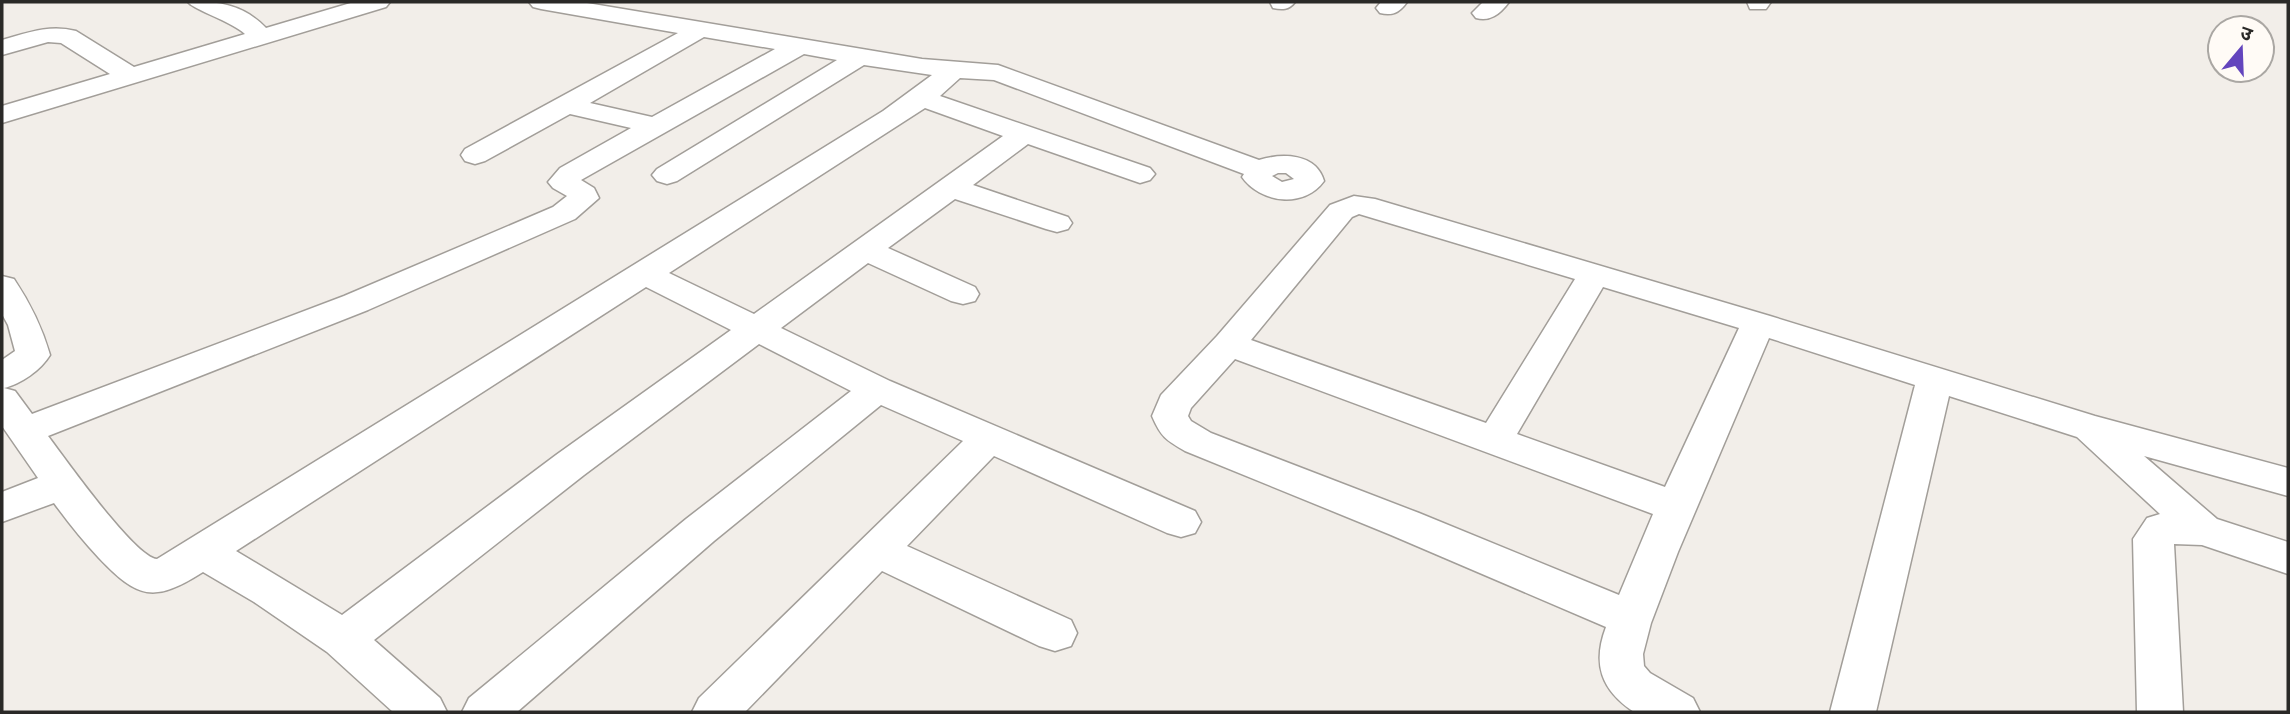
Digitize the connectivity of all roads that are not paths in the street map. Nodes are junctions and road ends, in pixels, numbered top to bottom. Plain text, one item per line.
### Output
1 (200, 2) edge
2 (378, 2) edge
3 (541, 2) edge
4 (700, 29) junction
5 (261, 37) junction
6 (800, 46) junction
7 (2, 48) edge
8 (861, 56) junction
9 (954, 70) junction
10 (131, 76) junction
11 (922, 98) junction
12 (565, 105) junction
13 (2, 115) edge
14 (656, 126) junction
15 (1026, 133) junction
16 (475, 155) dead end
17 (1260, 170) dead end
18 (1140, 174) dead end
19 (667, 175) dead end
20 (952, 188) junction
21 (1057, 223) dead end
22 (867, 251) junction
23 (643, 273) junction
24 (1594, 274) junction
25 (2, 286) edge
26 (963, 294) dead end
27 (1758, 323) junction
28 (758, 330) junction
29 (1229, 344) junction
30 (1935, 378) junction
31 (877, 389) junction
32 (8, 405) edge
33 (2087, 427) junction
34 (988, 439) junction
35 (1495, 439) junction
36 (2288, 482) edge
37 (60, 485) junction
38 (1675, 506) junction
39 (2, 507) edge
40 (1181, 522) dead end
41 (2203, 530) junction
42 (879, 551) junction
43 (203, 552) junction
44 (2288, 558) edge
45 (1631, 619) junction
46 (1055, 633) dead end
47 (344, 639) junction
48 (424, 712) edge
49 (485, 712) edge
50 (715, 712) edge
51 (1678, 712) edge
52 (1853, 712) edge
53 (2160, 712) edge

1 - 5 street
2 - 5 street
3 - 4 street
4 - 6 street
4 - 12 street
5 - 10 street
6 - 8 street
6 - 14 street
7 - 10 street
8 - 9 street
8 - 19 street
9 - 11 street
9 - 17 street
10 - 13 street
11 - 15 street
11 - 23 street
12 - 14 street
12 - 16 street
14 - 32 street
15 - 18 street
15 - 20 street
20 - 21 street
20 - 22 street
22 - 26 street
22 - 28 street
23 - 28 street
23 - 43 street
24 - 27 street
24 - 29 street
24 - 35 street
25 - 32 street
27 - 30 street
27 - 38 street
28 - 31 street
28 - 47 street
29 - 35 street
29 - 45 street
30 - 33 street
30 - 52 street
31 - 34 street
31 - 49 street
32 - 37 street
33 - 36 street
33 - 41 street
34 - 40 street
34 - 42 street
35 - 38 street
37 - 39 street
37 - 43 street
38 - 45 street
41 - 44 street
41 - 53 street
42 - 46 street
42 - 50 street
43 - 47 street
45 - 51 street
47 - 48 street

